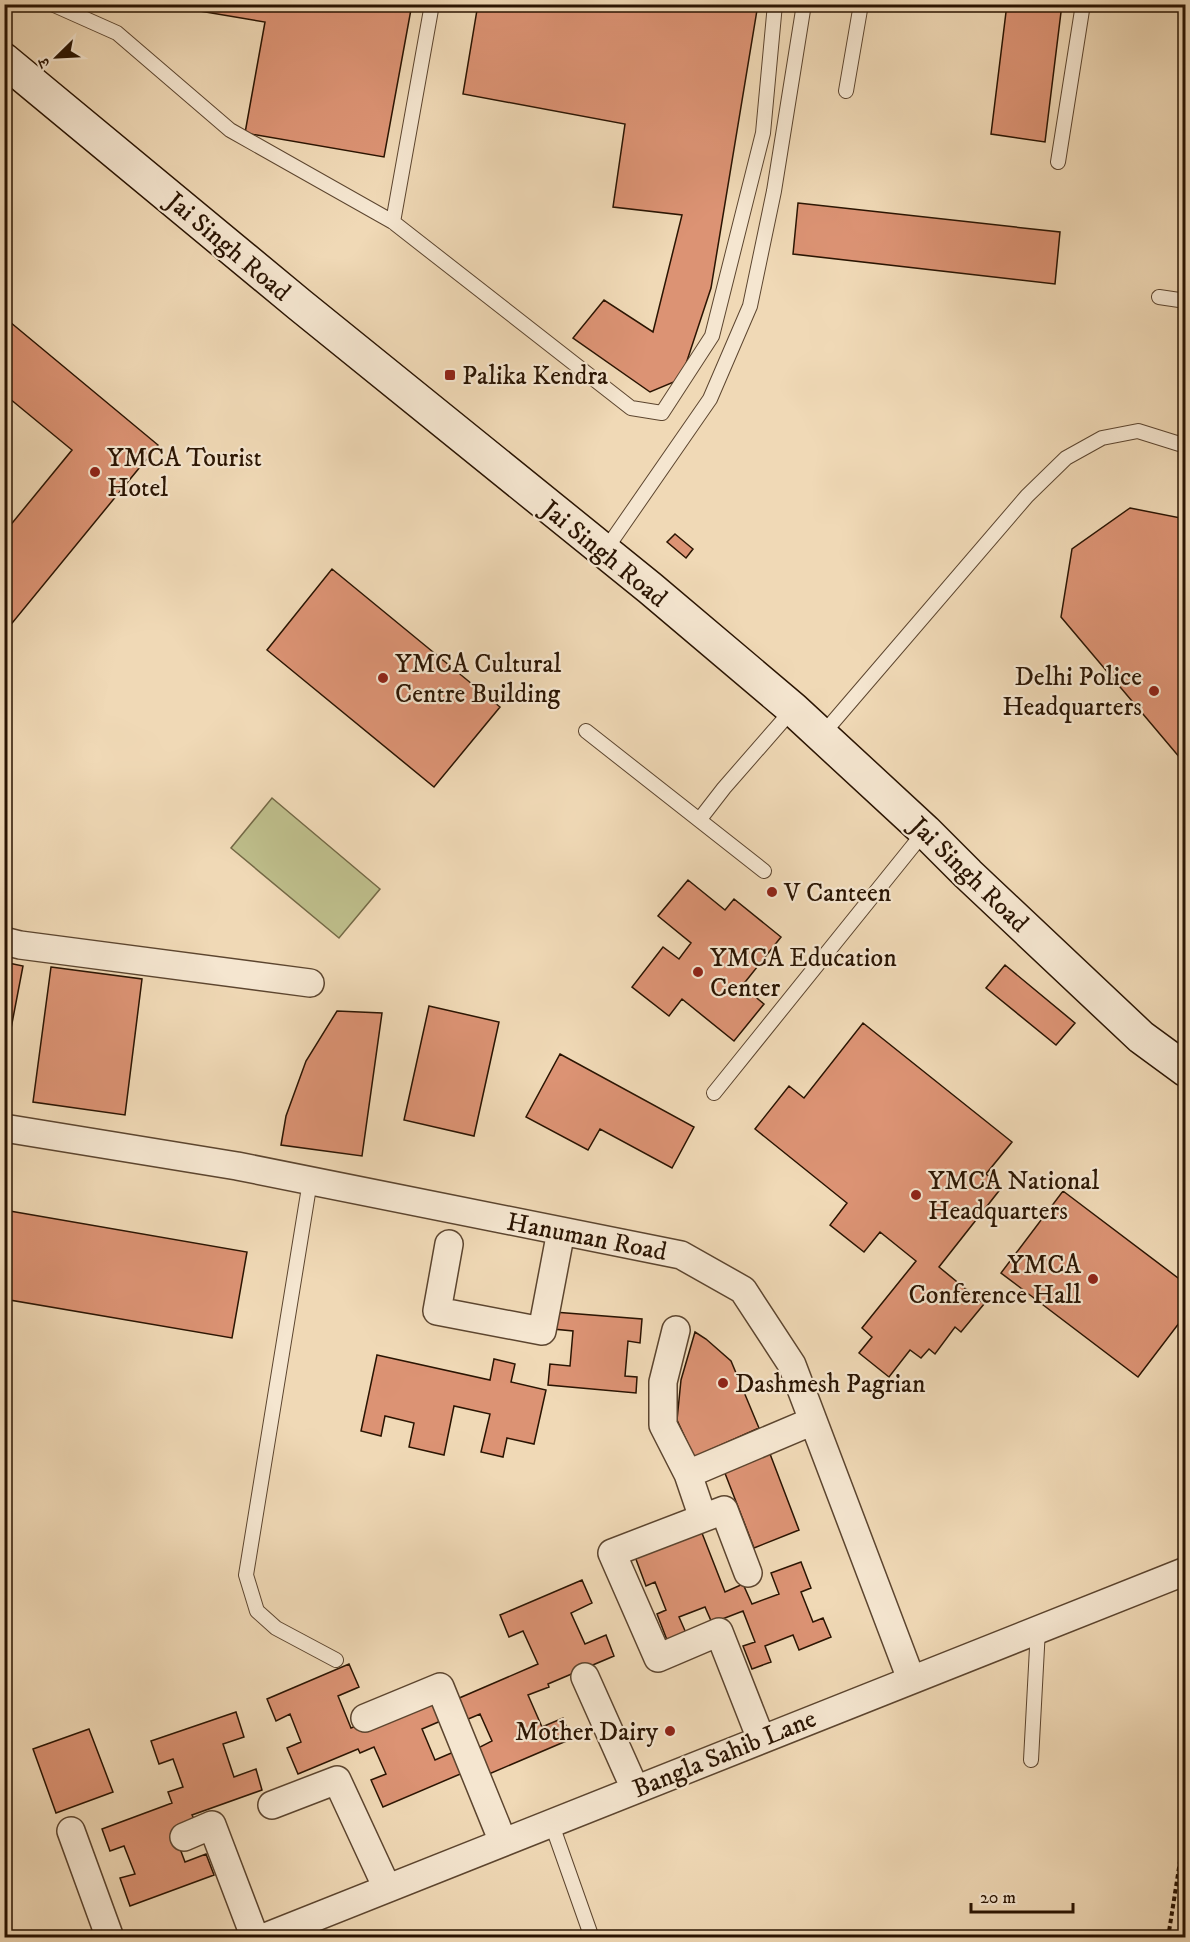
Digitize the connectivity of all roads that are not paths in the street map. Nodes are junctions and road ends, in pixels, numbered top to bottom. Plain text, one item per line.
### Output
1 (52, 4) edge
2 (432, 4) edge
3 (775, 4) edge
4 (804, 4) edge
5 (861, 4) edge
6 (1083, 4) edge
7 (4, 60) edge
8 (846, 91) dead end
9 (1058, 162) dead end
10 (393, 222) junction
11 (1159, 297) dead end
12 (1185, 302) edge
13 (1185, 446) edge
14 (604, 552) junction
15 (793, 709) junction
16 (586, 731) dead end
17 (822, 736) junction
18 (700, 819) junction
19 (925, 831) junction
20 (764, 871) dead end
21 (4, 941) edge
22 (310, 983) dead end
23 (1185, 1070) edge
24 (714, 1093) dead end
25 (4, 1128) edge
26 (310, 1181) junction
27 (561, 1231) junction
28 (449, 1244) dead end
29 (676, 1330) dead end
30 (813, 1421) junction
31 (688, 1474) junction
32 (703, 1518) junction
33 (1185, 1571) edge
34 (748, 1573) dead end
35 (1038, 1629) junction
36 (336, 1660) dead end
37 (585, 1677) dead end
38 (911, 1679) junction
39 (365, 1718) dead end
40 (760, 1739) junction
41 (1031, 1760) dead end
42 (635, 1789) junction
43 (272, 1805) dead end
44 (551, 1822) junction
45 (71, 1831) dead end
46 (184, 1837) dead end
47 (503, 1842) junction
48 (387, 1888) junction
49 (110, 1938) edge
50 (255, 1938) edge
51 (263, 1938) edge
52 (592, 1938) edge

1 - 10 lane
2 - 10 lane
3 - 10 lane
4 - 14 lane
5 - 8 lane
6 - 9 lane
7 - 14 street, Jai Singh Road
11 - 12 lane
13 - 17 lane
14 - 15 street, Jai Singh Road
15 - 17 street, Jai Singh Road
15 - 18 lane
16 - 18 lane
17 - 19 street, Jai Singh Road
18 - 20 lane
19 - 23 street, Jai Singh Road
19 - 24 lane
21 - 22 street
25 - 26 street, Hanuman Road
26 - 27 street, Hanuman Road
26 - 36 lane
27 - 28 street
27 - 30 street, Hanuman Road
29 - 31 street
30 - 31 street
30 - 38 street, Hanuman Road
31 - 32 street
32 - 34 street
32 - 40 street
33 - 35 street, Bangla Sahib Lane
35 - 38 street, Bangla Sahib Lane
35 - 41 lane
37 - 42 street
38 - 40 street, Bangla Sahib Lane
39 - 47 street
40 - 42 street, Bangla Sahib Lane
42 - 44 street, Bangla Sahib Lane
43 - 48 street
44 - 47 street, Bangla Sahib Lane
44 - 52 lane
45 - 49 street
46 - 50 street
47 - 48 street, Bangla Sahib Lane
48 - 51 street, Bangla Sahib Lane

